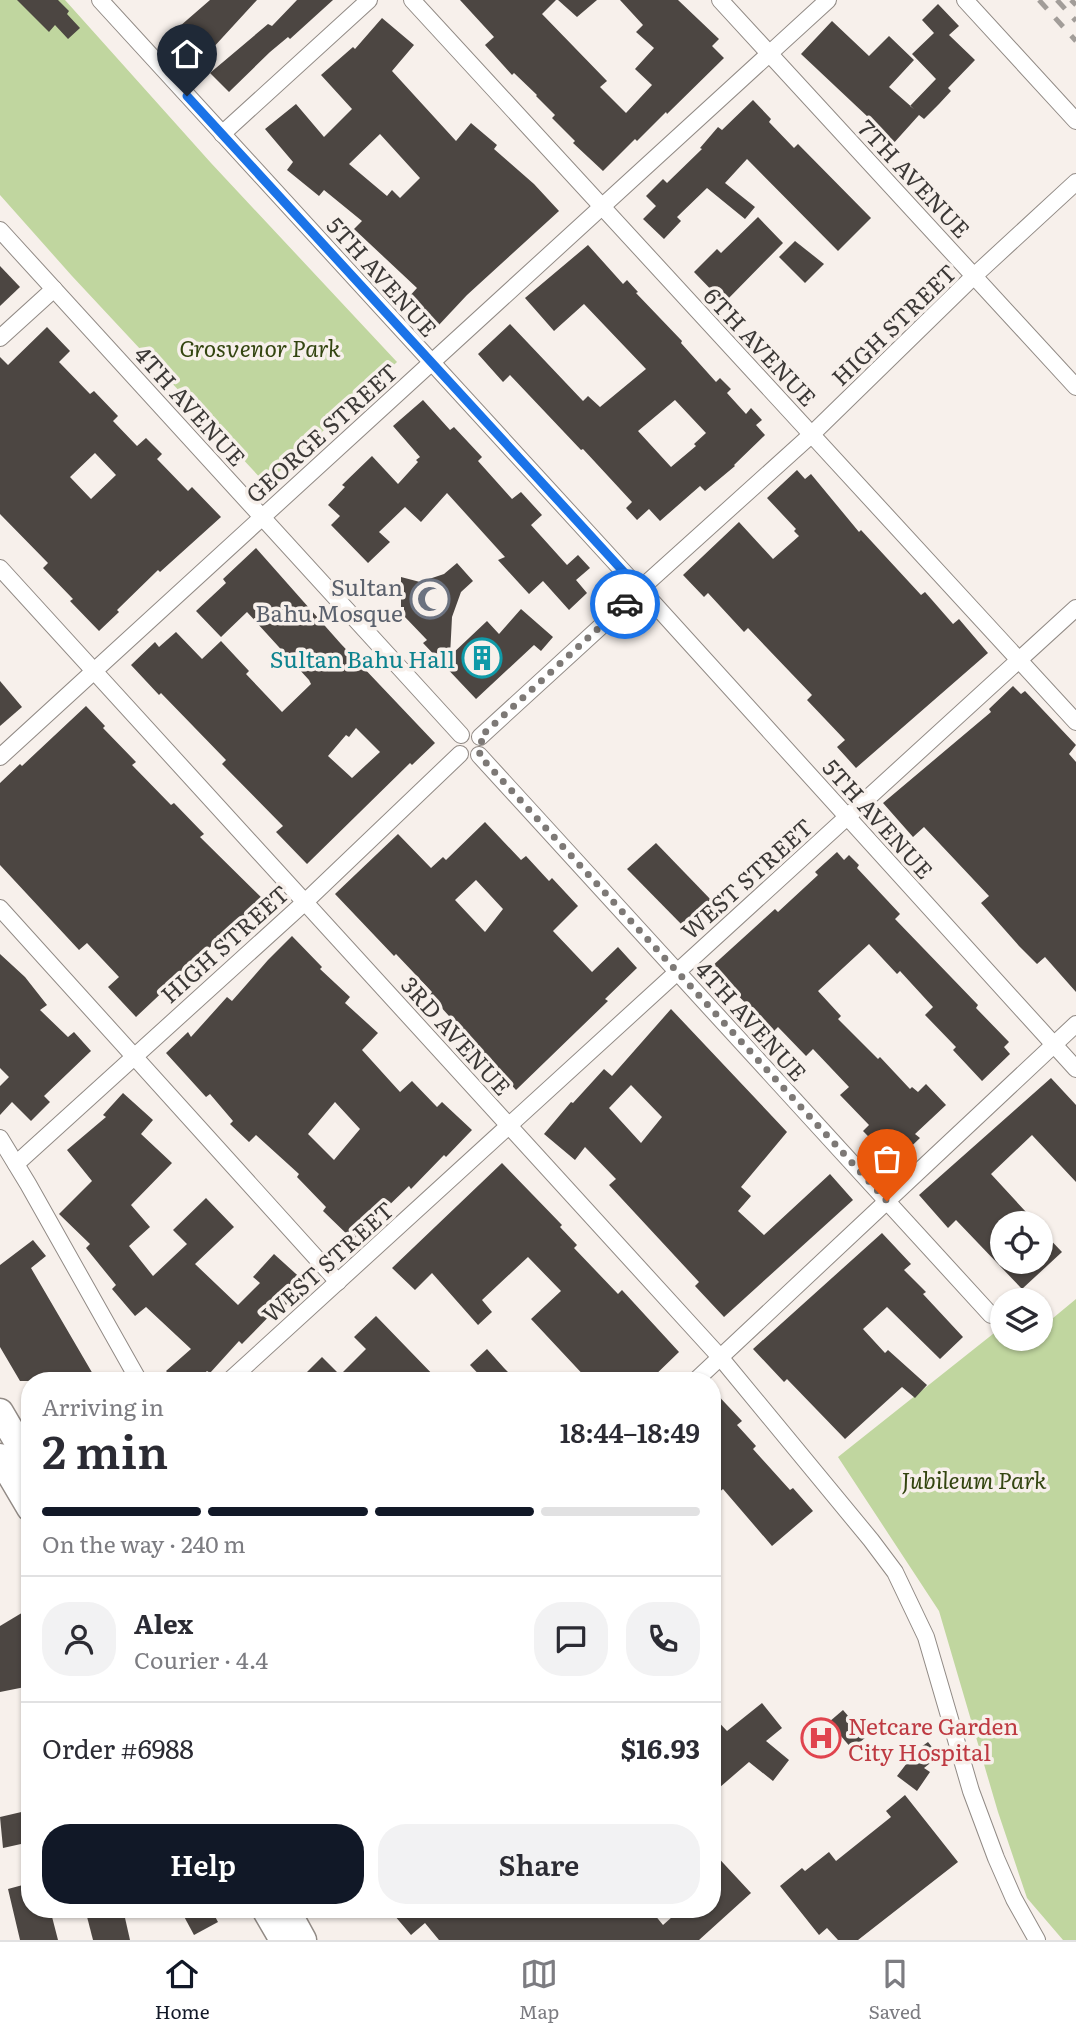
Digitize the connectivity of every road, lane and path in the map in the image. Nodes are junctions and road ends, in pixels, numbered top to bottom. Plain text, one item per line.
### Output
1 (100, 0) edge
2 (369, 0) edge
3 (412, 0) edge
4 (720, 0) edge
5 (828, 0) edge
6 (965, 0) edge
7 (769, 53) junction
8 (1076, 121) edge
9 (222, 134) junction
10 (1076, 182) edge
11 (602, 206) junction
12 (0, 230) edge
13 (974, 276) junction
14 (54, 289) junction
15 (0, 338) edge
16 (431, 362) junction
17 (1076, 387) edge
18 (811, 435) junction
19 (262, 517) junction
20 (0, 568) edge
21 (640, 590) junction
22 (1076, 608) edge
23 (1019, 660) junction
24 (94, 671) junction
25 (1076, 722) edge
26 (461, 735) junction
27 (480, 737) junction
28 (460, 754) junction
29 (479, 755) junction
30 (0, 757) edge
31 (847, 817) junction
32 (305, 902) junction
33 (0, 908) edge
34 (677, 972) junction
35 (1076, 1024) edge
36 (1054, 1045) junction
37 (133, 1056) junction
38 (1076, 1069) edge
39 (509, 1126) junction
40 (0, 1138) edge
41 (16, 1164) junction
42 (887, 1201) junction
43 (338, 1282) junction
44 (990, 1314) edge
45 (720, 1357) junction
46 (134, 1372) edge
47 (239, 1372) edge
48 (704, 1372) edge
49 (0, 1412) edge
50 (21, 1448) edge
51 (0, 1457) edge
52 (21, 1493) edge
53 (270, 1918) edge
54 (291, 1918) edge
55 (283, 1940) edge
56 (303, 1940) edge
57 (1037, 1940) edge

1 - 9 street, 5TH AVENUE
2 - 9 street
3 - 11 street, 6TH AVENUE
4 - 7 street, 7TH AVENUE
5 - 7 street, GEORGE STREET
6 - 8 street
7 - 11 street, GEORGE STREET
7 - 13 street, 7TH AVENUE
9 - 16 street, 5TH AVENUE
10 - 13 street, HIGH STREET
11 - 16 street, GEORGE STREET
11 - 18 street, 6TH AVENUE
12 - 14 street, 4TH AVENUE
13 - 17 street, 7TH AVENUE
13 - 18 street, HIGH STREET
14 - 15 street
14 - 19 street, 4TH AVENUE
16 - 19 street, GEORGE STREET
16 - 21 street, 5TH AVENUE
18 - 21 street, HIGH STREET
18 - 23 street, 6TH AVENUE
19 - 24 street, GEORGE STREET
19 - 26 street, 4TH AVENUE
20 - 24 street, 3RD AVENUE
21 - 27 street, HIGH STREET
21 - 31 street, 5TH AVENUE
22 - 23 street, WEST STREET
23 - 25 street, 6TH AVENUE
23 - 31 street, WEST STREET
24 - 30 street, GEORGE STREET
24 - 32 street, 3RD AVENUE
26 - 27 street
26 - 28 street
27 - 29 street
28 - 29 street
28 - 32 street, HIGH STREET
29 - 34 street, 4TH AVENUE
31 - 34 street, WEST STREET
31 - 36 street, 5TH AVENUE
32 - 37 street, HIGH STREET
32 - 39 street, 3RD AVENUE
33 - 37 street
34 - 39 street, WEST STREET
34 - 42 street, 4TH AVENUE
35 - 36 street
36 - 38 street, 5TH AVENUE
36 - 42 street
37 - 41 street, HIGH STREET
37 - 43 street
39 - 43 street, WEST STREET
39 - 45 street, 3RD AVENUE
40 - 41 street
41 - 46 street
42 - 44 street, 4TH AVENUE
42 - 45 street
43 - 47 street, WEST STREET
45 - 48 street
45 - 57 street, 3RD AVENUE
49 - 50 main road
51 - 52 main road
53 - 55 main road
54 - 56 main road

